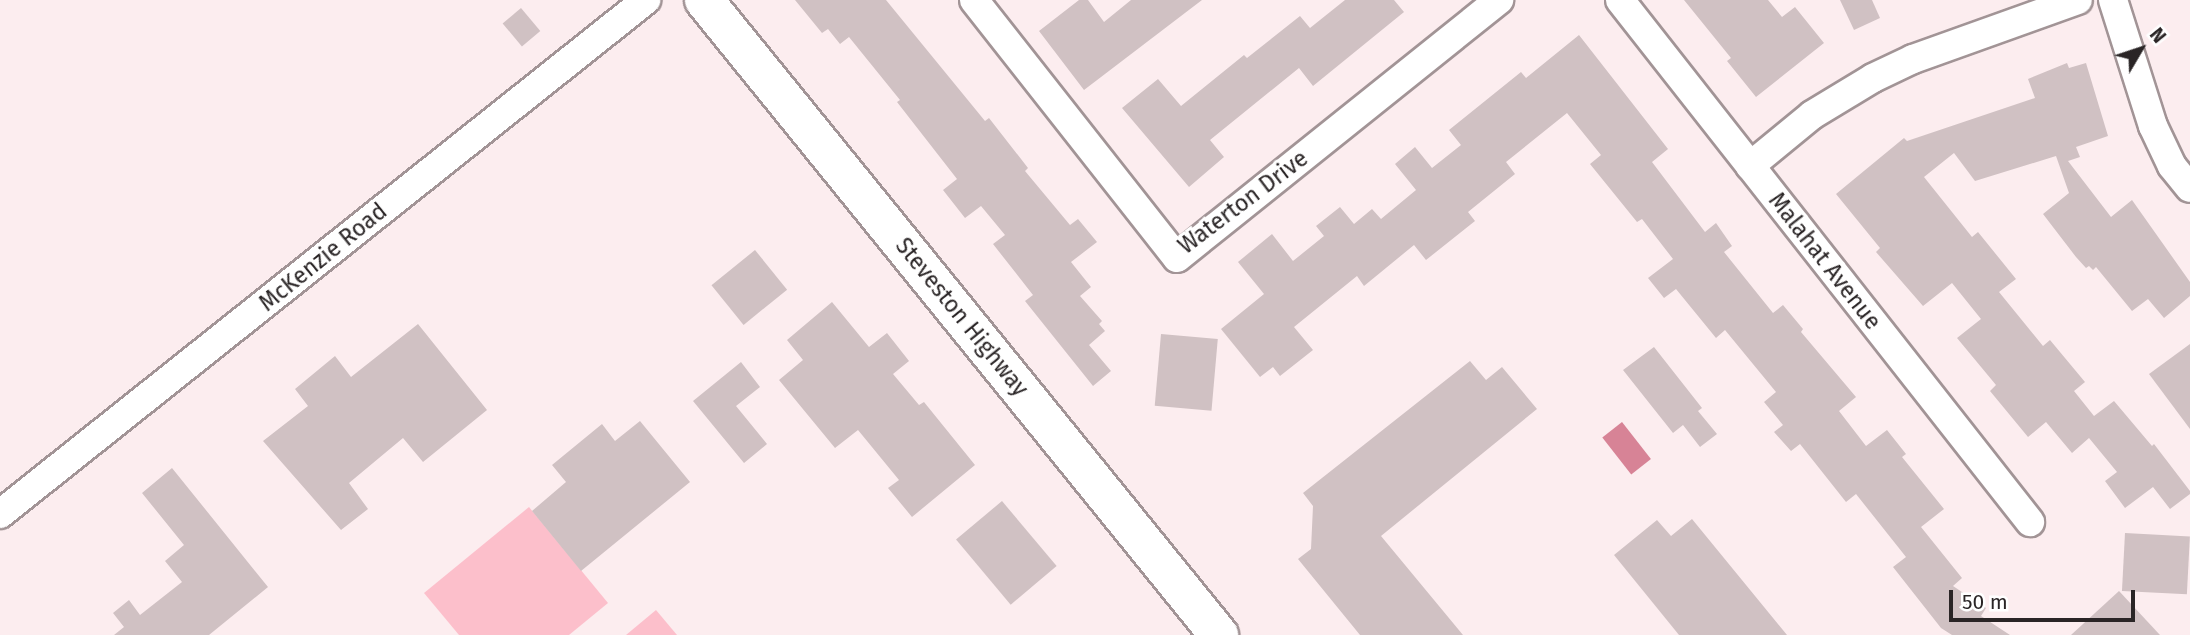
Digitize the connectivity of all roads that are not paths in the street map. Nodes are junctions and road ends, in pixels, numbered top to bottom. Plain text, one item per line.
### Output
1 (646, 0) edge
2 (704, 0) edge
3 (974, 0) edge
4 (1499, 0) edge
5 (1620, 0) edge
6 (2078, 0) edge
7 (2113, 0) edge
8 (1750, 166) junction
9 (2190, 188) edge
10 (0, 514) edge
11 (2029, 522) dead end
12 (1219, 635) edge

1 - 10 street, McKenzie Road
2 - 12 main road, Steveston Highway
3 - 4 street, Waterton Drive
5 - 8 street, Malahat Avenue
6 - 8 street
7 - 9 street
8 - 11 street, Malahat Avenue

